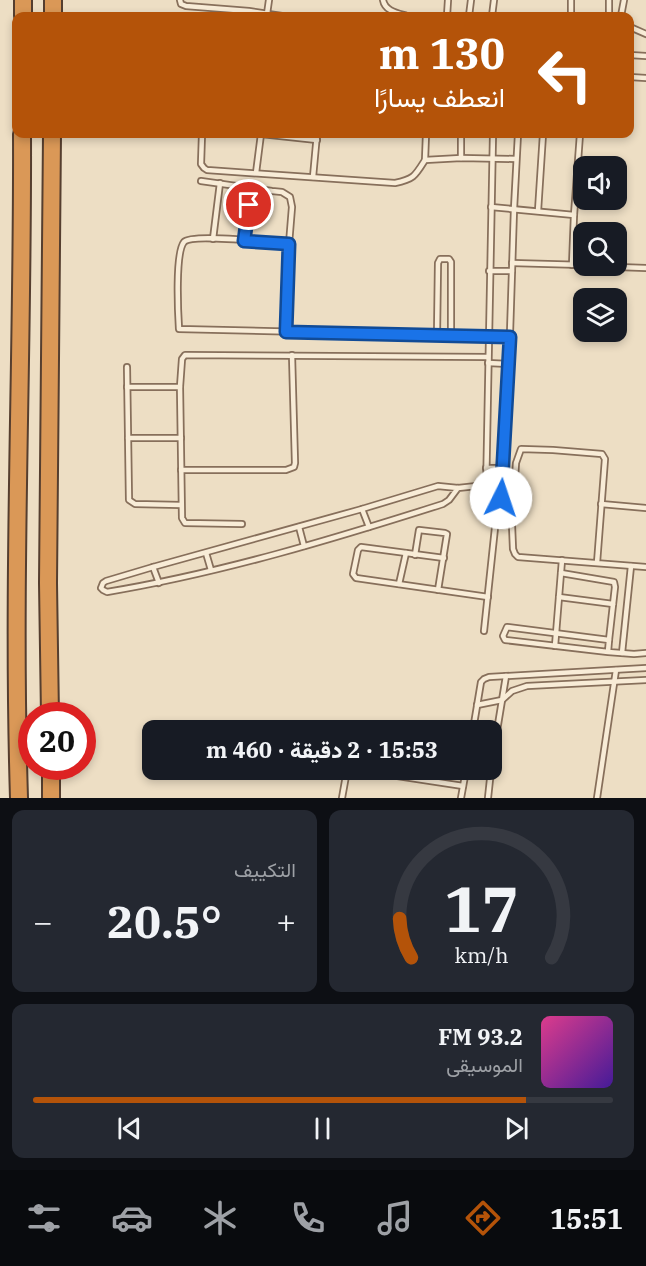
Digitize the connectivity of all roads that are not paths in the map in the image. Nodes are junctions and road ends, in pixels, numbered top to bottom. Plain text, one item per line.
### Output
1 (180, 0) edge
2 (383, 0) edge
3 (247, 12) edge
4 (396, 12) edge
5 (22, 138) edge
6 (52, 138) edge
7 (202, 138) edge
8 (260, 138) edge
9 (298, 138) edge
10 (426, 138) edge
11 (461, 138) edge
12 (493, 138) edge
13 (518, 138) edge
14 (543, 138) edge
15 (580, 138) edge
16 (316, 140) joint
17 (461, 158) junction
18 (492, 159) junction
19 (516, 159) junction
20 (425, 160) junction
21 (256, 173) junction
22 (313, 177) junction
23 (201, 181) dead end
24 (220, 183) junction
25 (252, 188) junction
26 (491, 207) junction
27 (513, 209) junction
28 (538, 211) junction
29 (574, 215) junction
30 (213, 238) junction
31 (244, 241) junction
32 (289, 244) junction
33 (512, 263) junction
34 (572, 265) joint
35 (627, 267) edge
36 (646, 268) edge
37 (489, 271) junction
38 (512, 271) junction
39 (286, 332) junction
40 (437, 335) junction
41 (451, 335) junction
42 (488, 336) junction
43 (510, 337) junction
44 (292, 355) junction
45 (488, 360) junction
46 (509, 363) junction
47 (127, 367) dead end
48 (127, 387) junction
49 (180, 387) junction
50 (128, 438) junction
51 (181, 438) junction
52 (486, 468) junction
53 (503, 468) junction
54 (181, 470) junction
55 (486, 485) junction
56 (458, 488) junction
57 (601, 504) junction
58 (181, 505) junction
59 (646, 508) edge
60 (362, 509) junction
61 (497, 509) junction
62 (242, 524) dead end
63 (299, 527) junction
64 (369, 527) junction
65 (304, 546) junction
66 (206, 553) junction
67 (406, 554) junction
68 (415, 555) junction
69 (444, 558) junction
70 (562, 560) junction
71 (597, 563) junction
72 (631, 566) junction
73 (153, 567) junction
74 (646, 567) edge
75 (211, 570) junction
76 (561, 573) junction
77 (159, 584) junction
78 (399, 584) junction
79 (438, 590) junction
80 (488, 597) junction
81 (559, 597) junction
82 (613, 604) junction
83 (484, 631) dead end
84 (556, 634) junction
85 (609, 640) junction
86 (555, 646) junction
87 (608, 652) junction
88 (622, 653) junction
89 (646, 653) edge
90 (646, 668) edge
91 (616, 670) junction
92 (506, 676) junction
93 (646, 680) edge
94 (615, 681) junction
95 (502, 700) junction
96 (50, 702) edge
97 (477, 705) junction
98 (475, 720) edge
99 (499, 720) edge
100 (51, 780) edge
101 (345, 780) edge
102 (424, 780) edge
103 (464, 780) edge
104 (490, 780) edge
105 (463, 786) junction
106 (19, 798) edge
107 (51, 798) edge
108 (342, 798) edge
109 (461, 798) edge
110 (489, 798) edge
111 (597, 798) edge

1 - 3 lane
2 - 4 lane
5 - 106 highway
6 - 96 highway
7 - 21 lane
8 - 21 lane
9 - 16 lane
10 - 20 lane
11 - 17 lane
12 - 18 lane
13 - 19 lane
14 - 28 lane
15 - 29 lane
16 - 22 lane
17 - 18 lane
17 - 20 lane
18 - 19 lane
18 - 26 lane
19 - 27 lane
20 - 22 lane
21 - 22 lane
23 - 24 lane
24 - 25 lane
24 - 30 lane
25 - 31 lane
25 - 32 lane
26 - 27 lane
26 - 37 lane
27 - 28 lane
27 - 33 lane
28 - 29 lane
29 - 34 lane
30 - 31 lane
30 - 39 lane
31 - 32 lane
32 - 39 lane
33 - 34 lane
33 - 38 lane
35 - 36 lane
37 - 38 lane
37 - 42 lane
38 - 43 lane
39 - 40 lane
40 - 41 lane
40 - 41 lane
41 - 42 lane
42 - 43 lane
42 - 45 lane
43 - 46 lane
44 - 45 lane
44 - 49 lane
44 - 54 lane
45 - 46 lane
45 - 52 lane
46 - 53 lane
47 - 48 lane
48 - 49 lane
48 - 50 lane
49 - 51 lane
50 - 51 lane
50 - 58 lane
51 - 54 lane
52 - 53 lane
52 - 55 lane
53 - 61 lane
54 - 58 lane
55 - 56 lane
55 - 61 lane
56 - 60 lane
56 - 64 lane
57 - 59 lane
57 - 70 lane
57 - 71 lane
58 - 62 lane
60 - 63 lane
60 - 64 lane
61 - 80 lane
63 - 65 lane
63 - 66 lane
64 - 65 lane
65 - 75 lane
66 - 73 lane
66 - 75 lane
67 - 68 lane
67 - 78 lane
67 - 78 lane
68 - 69 lane
68 - 69 lane
69 - 79 lane
70 - 71 lane
70 - 76 lane
71 - 72 lane
72 - 74 lane
72 - 88 lane
73 - 77 lane
73 - 77 lane
75 - 77 lane
76 - 81 lane
76 - 82 lane
78 - 79 lane
79 - 80 lane
80 - 83 lane
81 - 82 lane
81 - 84 lane
82 - 85 lane
84 - 85 lane
84 - 86 lane
84 - 86 lane
85 - 87 lane
86 - 87 lane
87 - 88 lane
88 - 89 lane
90 - 91 lane
91 - 92 lane
91 - 94 lane
92 - 95 lane
92 - 97 lane
93 - 94 lane
94 - 95 lane
94 - 111 lane
95 - 97 lane
95 - 99 lane
97 - 98 lane
100 - 107 highway
101 - 108 lane
102 - 105 lane
103 - 105 lane
104 - 110 lane
105 - 109 lane

